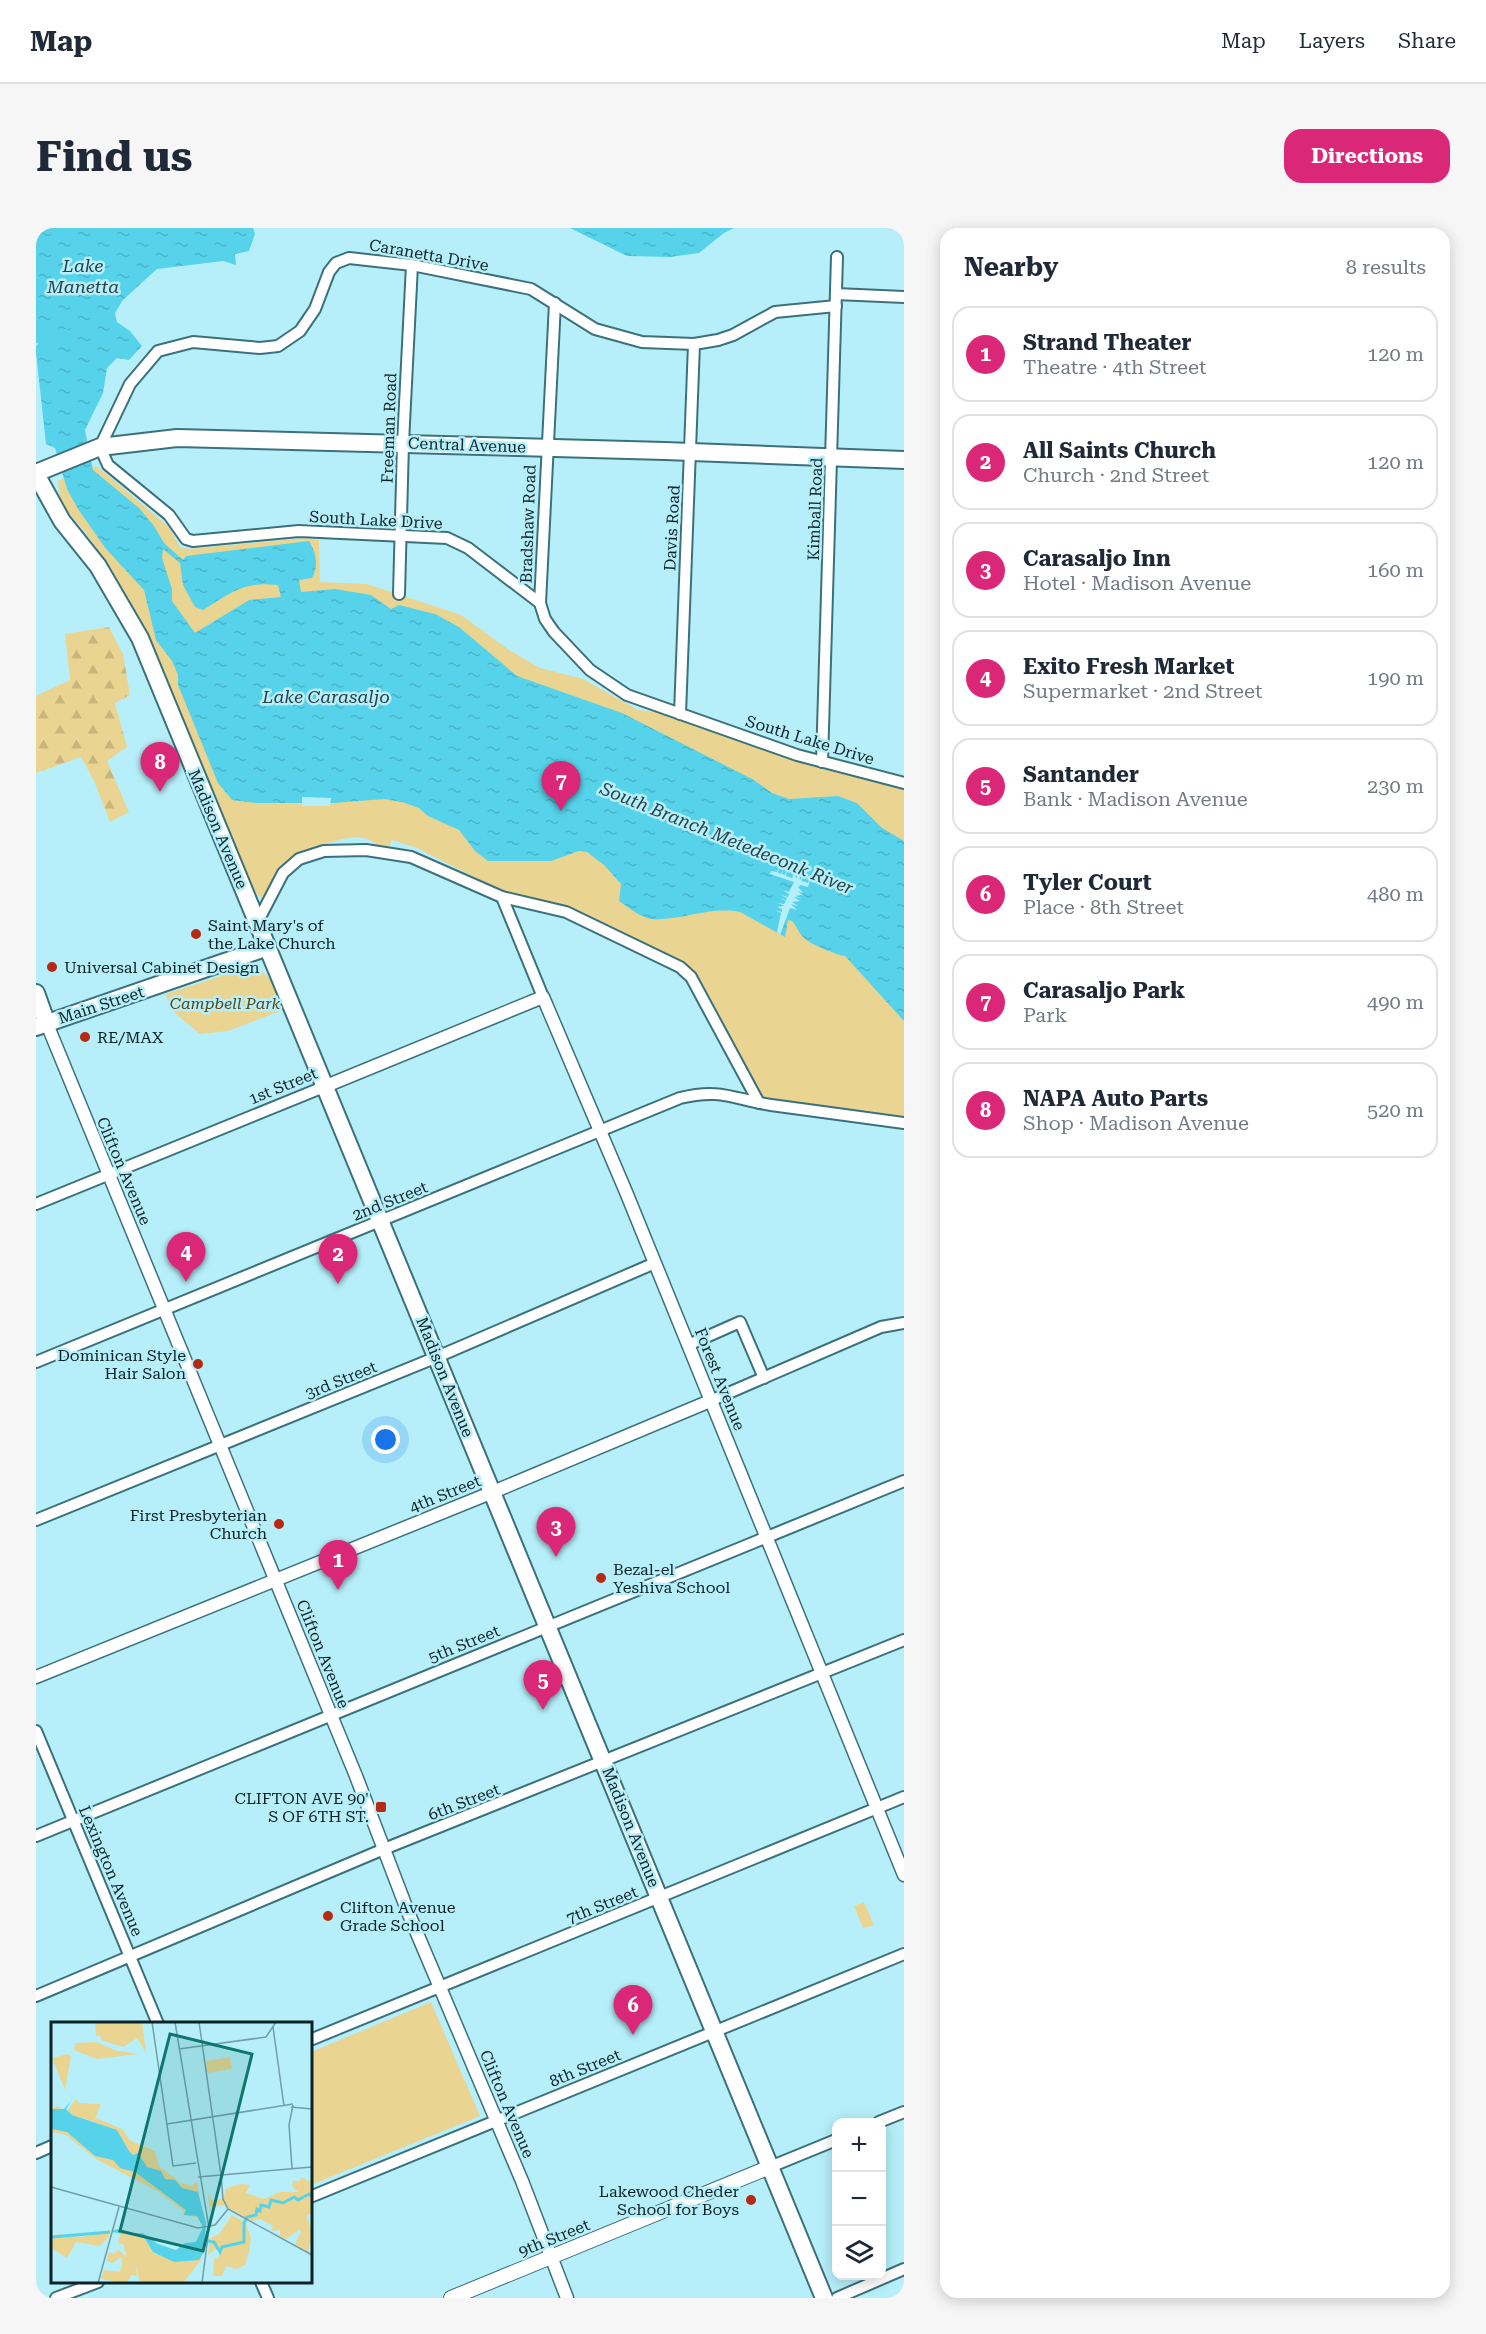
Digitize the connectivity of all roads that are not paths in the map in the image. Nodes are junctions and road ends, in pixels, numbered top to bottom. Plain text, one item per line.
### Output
1 (837, 256) dead end
2 (412, 265) junction
3 (836, 294) junction
4 (904, 297) edge
5 (555, 303) junction
6 (836, 306) junction
7 (694, 344) junction
8 (403, 443) junction
9 (99, 447) junction
10 (546, 447) junction
11 (691, 452) junction
12 (832, 457) junction
13 (904, 460) edge
14 (38, 473) edge
15 (401, 534) junction
16 (399, 594) dead end
17 (540, 603) junction
18 (680, 714) junction
19 (822, 762) junction
20 (904, 783) edge
21 (502, 897) junction
22 (258, 923) junction
23 (268, 947) junction
24 (36, 993) edge
25 (543, 997) junction
26 (41, 1025) edge
27 (326, 1086) junction
28 (759, 1103) junction
29 (904, 1123) edge
30 (600, 1132) junction
31 (108, 1175) junction
32 (36, 1204) edge
33 (381, 1221) junction
34 (655, 1263) junction
35 (163, 1310) junction
36 (904, 1323) edge
37 (688, 1346) junction
38 (437, 1357) junction
39 (36, 1362) edge
40 (764, 1378) junction
41 (710, 1401) junction
42 (220, 1445) junction
43 (904, 1481) edge
44 (493, 1492) junction
45 (36, 1520) edge
46 (767, 1536) junction
47 (276, 1581) junction
48 (548, 1627) junction
49 (904, 1640) edge
50 (822, 1673) junction
51 (36, 1677) edge
52 (330, 1715) junction
53 (36, 1731) edge
54 (605, 1762) junction
55 (904, 1797) edge
56 (876, 1808) junction
57 (74, 1821) junction
58 (36, 1836) edge
59 (384, 1849) junction
60 (904, 1875) edge
61 (659, 1897) junction
62 (904, 1954) edge
63 (130, 1957) junction
64 (440, 1987) junction
65 (36, 1996) edge
66 (157, 2022) edge
67 (715, 2032) junction
68 (312, 2039) edge
69 (904, 2112) edge
70 (886, 2119) edge
71 (496, 2120) junction
72 (832, 2142) edge
73 (51, 2146) edge
74 (36, 2153) edge
75 (770, 2168) junction
76 (312, 2196) edge
77 (551, 2258) junction
78 (904, 2269) edge
79 (95, 2283) edge
80 (261, 2283) edge
81 (56, 2298) edge
82 (268, 2298) edge
83 (451, 2298) edge
84 (567, 2298) edge
85 (824, 2298) edge
86 (837, 2298) edge

1 - 3 street, Kimball Road
2 - 5 street, Caranetta Drive
2 - 8 street, Freeman Road
2 - 9 street, Caranetta Drive
3 - 4 street
3 - 6 street, Kimball Road
5 - 7 street, Caranetta Drive
5 - 10 street, Bradshaw Road
6 - 7 street, Caranetta Drive
6 - 12 street, Kimball Road
7 - 11 street, Davis Road
8 - 9 main road, Central Avenue
8 - 10 main road, Central Avenue
8 - 15 street, Freeman Road
9 - 14 main road, Central Avenue
9 - 15 street, South Lake Drive
10 - 11 main road, Central Avenue
10 - 17 street, Bradshaw Road
11 - 12 main road, Central Avenue
11 - 18 street, Davis Road
12 - 13 main road, Central Avenue
12 - 19 street, Kimball Road
14 - 22 main road, Madison Avenue
15 - 16 street, Freeman Road
15 - 17 street, South Lake Drive
17 - 18 street, South Lake Drive
18 - 19 street, South Lake Drive
19 - 20 street, South Lake Drive
21 - 22 street
21 - 25 street, Forest Avenue
21 - 28 street
22 - 23 main road, Madison Avenue
23 - 26 main road, Main Street
23 - 27 main road, Madison Avenue
24 - 26 main road
25 - 27 street, 1st Street
25 - 30 street, Forest Avenue
26 - 31 street, Clifton Avenue
27 - 31 street, 1st Street
27 - 33 main road, Madison Avenue
28 - 29 street, 2nd Street
28 - 30 street, 2nd Street
30 - 33 street, 2nd Street
30 - 34 street, Forest Avenue
31 - 32 street, 1st Street
31 - 35 street, Clifton Avenue
33 - 35 street, 2nd Street
33 - 38 main road, Madison Avenue
34 - 37 street, Forest Avenue
34 - 38 street, 3rd Street
35 - 39 street, 2nd Street
35 - 42 street, Clifton Avenue
36 - 40 street, 4th Street
37 - 40 street
37 - 41 street, Forest Avenue
38 - 42 street, 3rd Street
38 - 44 main road, Madison Avenue
40 - 41 street, 4th Street
41 - 44 street, 4th Street
41 - 46 street, Forest Avenue
42 - 45 street, 3rd Street
42 - 47 street, Clifton Avenue
43 - 46 street, 5th Street
44 - 47 street, 4th Street
44 - 48 main road, Madison Avenue
46 - 48 street, 5th Street
46 - 50 street, Forest Avenue
47 - 51 street, 4th Street
47 - 52 street, Clifton Avenue
48 - 52 street, 5th Street
48 - 54 main road, Madison Avenue
49 - 50 street, 6th Street
50 - 54 street, 6th Street
50 - 56 street, Forest Avenue
52 - 57 street, 5th Street
52 - 59 street, Clifton Avenue
53 - 57 street, Lexington Avenue
54 - 59 street, 6th Street
54 - 61 main road, Madison Avenue
55 - 56 street, 7th Street
56 - 60 street, Forest Avenue
56 - 61 street, 7th Street
57 - 58 street, 5th Street
57 - 63 street, Lexington Avenue
59 - 63 street, 6th Street
59 - 64 street, Clifton Avenue
61 - 64 street, 7th Street
61 - 67 main road, Madison Avenue
62 - 67 street, 8th Street
63 - 65 street, 6th Street
63 - 66 street, Lexington Avenue
64 - 68 street, 7th Street
64 - 71 street, Clifton Avenue
67 - 71 street, 8th Street
67 - 75 main road, Madison Avenue
69 - 70 street
71 - 76 street, 8th Street
71 - 77 street, Clifton Avenue
72 - 75 street, 9th Street
73 - 74 street
75 - 77 main road, 9th Street
75 - 85 main road, Madison Avenue
77 - 83 main road, 9th Street
77 - 84 street, Clifton Avenue
78 - 86 street
79 - 81 street
80 - 82 street

